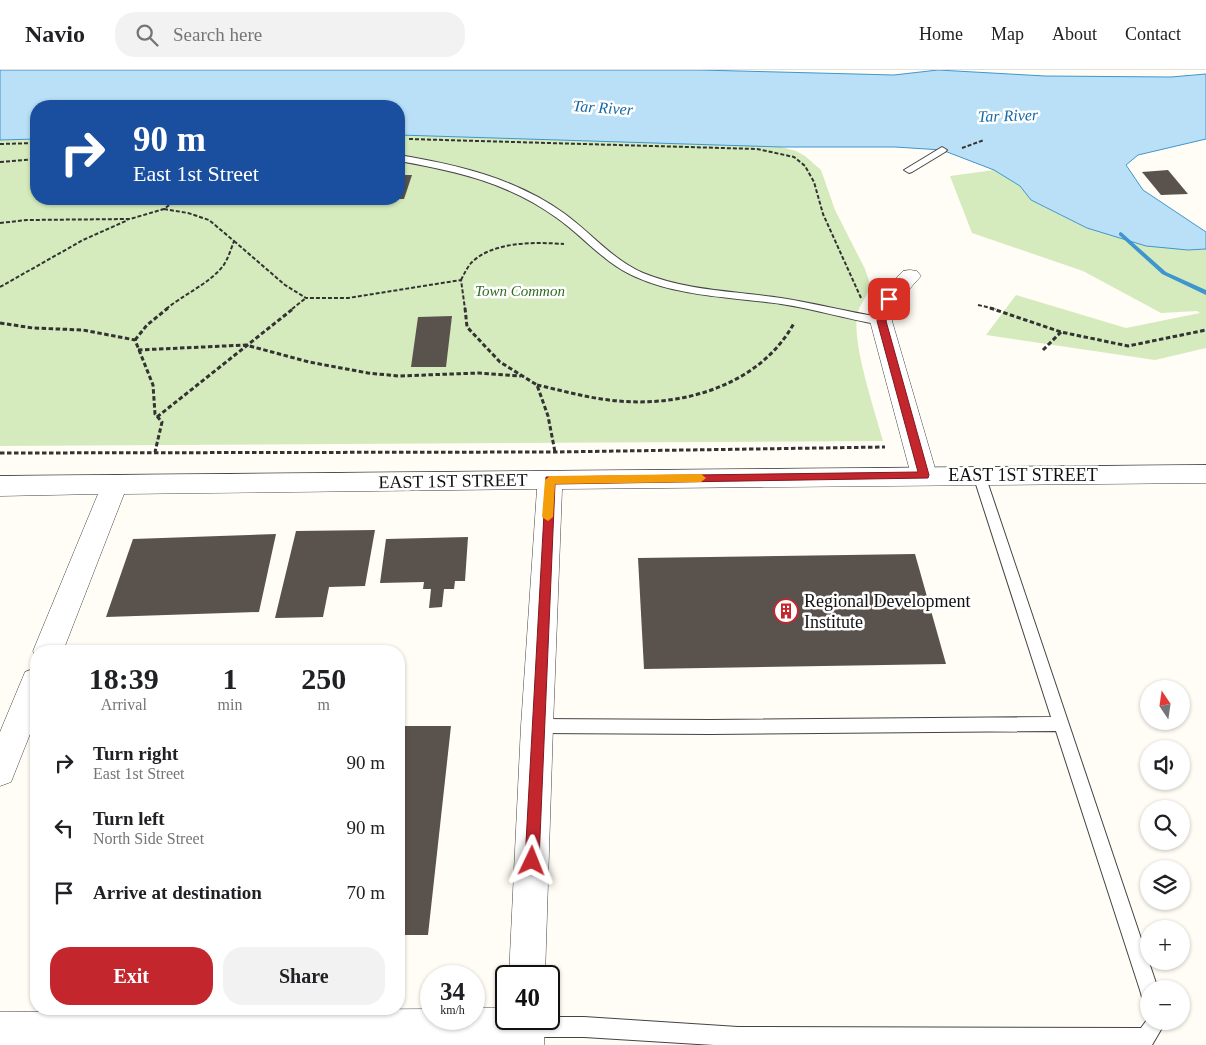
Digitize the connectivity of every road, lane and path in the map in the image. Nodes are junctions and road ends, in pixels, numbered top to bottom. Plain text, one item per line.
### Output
1 (405, 139) edge
2 (30, 143) edge
3 (0, 144) edge
4 (942, 150) dead end
5 (405, 159) edge
6 (30, 160) edge
7 (0, 162) edge
8 (909, 170) dead end
9 (169, 205) edge
10 (164, 209) junction
11 (130, 219) junction
12 (0, 223) edge
13 (234, 242) junction
14 (602, 249) junction
15 (910, 276) dead end
16 (461, 280) junction
17 (0, 287) edge
18 (306, 298) junction
19 (978, 305) dead end
20 (801, 306) junction
21 (871, 319) junction
22 (0, 323) edge
23 (1206, 330) edge
24 (1061, 332) junction
25 (135, 340) junction
26 (246, 345) junction
27 (138, 350) junction
28 (1043, 350) dead end
29 (521, 376) junction
30 (537, 385) junction
31 (157, 417) junction
32 (885, 447) dead end
33 (155, 452) junction
34 (555, 452) junction
35 (0, 453) edge
36 (1206, 474) edge
37 (924, 475) junction
38 (978, 475) junction
39 (550, 480) junction
40 (115, 484) junction
41 (0, 486) edge
42 (50, 645) edge
43 (30, 696) edge
44 (1061, 724) junction
45 (537, 726) junction
46 (0, 771) edge
47 (527, 965) edge
48 (1146, 980) edge
49 (560, 1028) edge
50 (525, 1030) edge
51 (1151, 1030) edge
52 (0, 1031) edge

1 - 21 path
2 - 3 path
4 - 8 lane
5 - 14 lane
6 - 7 path
9 - 10 path
10 - 11 path
10 - 13 path
11 - 12 path
11 - 17 path
13 - 18 path
13 - 25 path
14 - 16 path
14 - 20 lane
15 - 21 street
16 - 18 path
16 - 29 path
18 - 26 path
19 - 24 path
20 - 21 lane
20 - 30 path
21 - 37 street
22 - 25 path
23 - 24 path
24 - 28 path
25 - 27 path
26 - 27 path
26 - 29 path
26 - 31 path
27 - 31 path
29 - 30 path
30 - 34 path
31 - 33 path
32 - 34 path
33 - 34 path
33 - 35 path
36 - 38 street, EAST 1ST STREET
37 - 38 street, EAST 1ST STREET
37 - 39 street, EAST 1ST STREET
38 - 44 lane
39 - 40 street, EAST 1ST STREET
39 - 45 street
40 - 41 street, EAST 1ST STREET
40 - 42 street
43 - 46 street
44 - 45 lane
44 - 48 lane
45 - 47 street
49 - 51 lane
50 - 52 street

